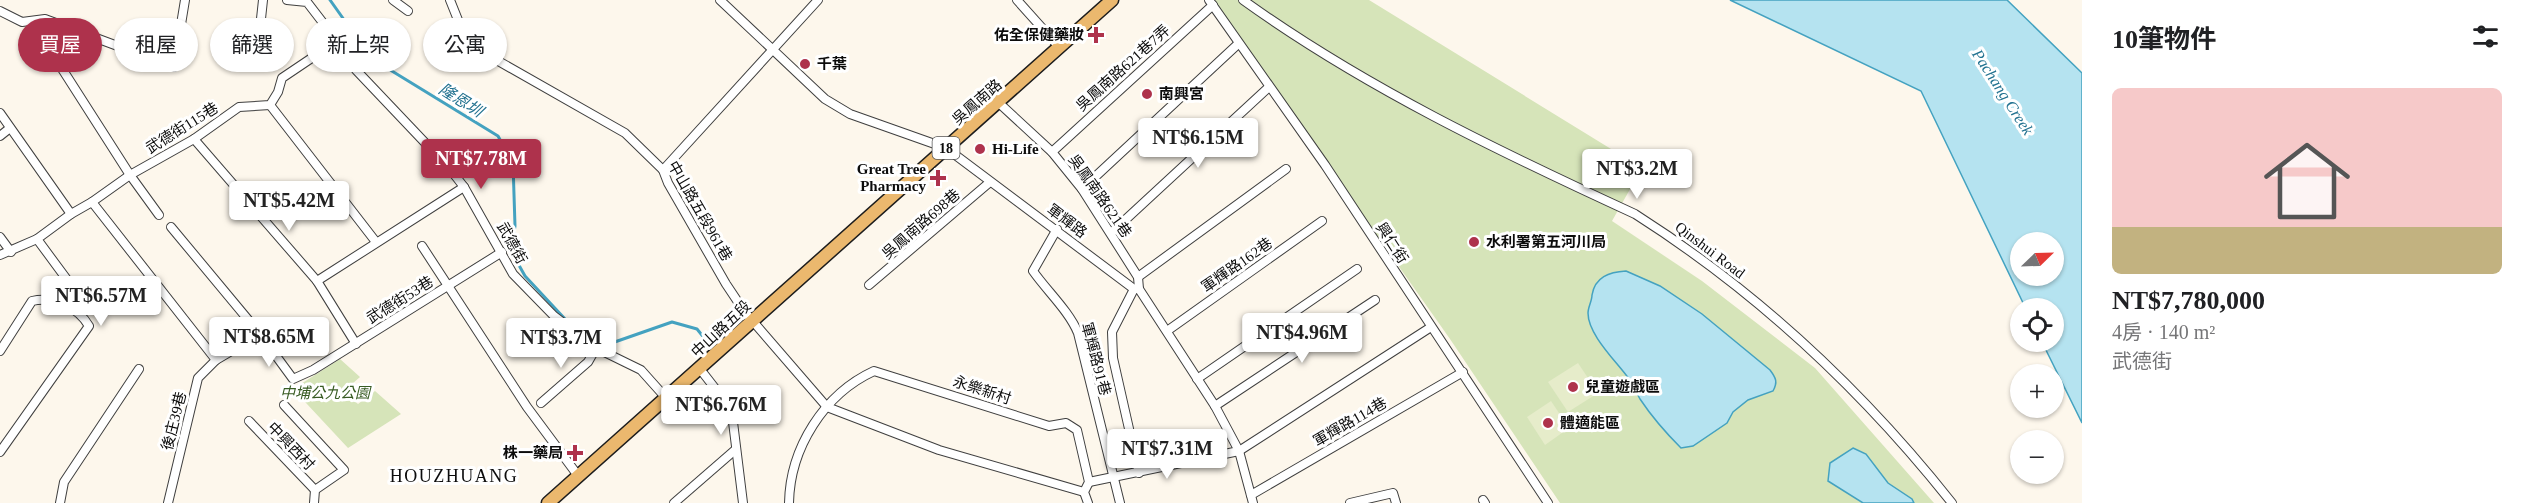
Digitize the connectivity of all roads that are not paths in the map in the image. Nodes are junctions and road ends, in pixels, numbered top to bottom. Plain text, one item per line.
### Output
1 (185, 0) edge
2 (263, 0) edge
3 (287, 0) edge
4 (393, 0) edge
5 (450, 0) edge
6 (720, 0) edge
7 (818, 0) edge
8 (1017, 0) edge
9 (1112, 0) edge
10 (1243, 0) edge
11 (308, 1) edge
12 (1211, 3) edge
13 (0, 11) edge
14 (408, 11) dead end
15 (261, 18) edge
16 (321, 18) edge
17 (1238, 44) junction
18 (1060, 48) junction
19 (772, 50) junction
20 (306, 62) edge
21 (64, 72) edge
22 (358, 72) edge
23 (1269, 87) junction
24 (999, 103) junction
25 (270, 105) junction
26 (0, 113) edge
27 (10, 128) junction
28 (0, 136) edge
29 (194, 139) junction
30 (946, 148) junction
31 (1052, 152) junction
32 (1286, 169) dead end
33 (663, 170) junction
34 (130, 175) junction
35 (990, 182) junction
36 (464, 187) junction
37 (1083, 189) junction
38 (92, 202) junction
39 (71, 214) junction
40 (159, 215) dead end
41 (1322, 221) dead end
42 (171, 227) dead end
43 (1057, 229) junction
44 (1110, 233) junction
45 (0, 237) edge
46 (37, 239) junction
47 (376, 243) junction
48 (422, 246) dead end
49 (833, 248) joint
50 (11, 252) junction
51 (502, 252) junction
52 (0, 255) edge
53 (1357, 269) dead end
54 (1138, 277) junction
55 (68, 281) dead end
56 (317, 281) junction
57 (869, 285) dead end
58 (447, 286) junction
59 (1136, 290) junction
60 (1375, 300) dead end
61 (752, 321) junction
62 (1431, 327) junction
63 (1167, 331) junction
64 (260, 334) junction
65 (356, 344) junction
66 (596, 348) junction
67 (0, 351) edge
68 (216, 360) junction
69 (139, 369) dead end
70 (700, 369) junction
71 (1463, 372) junction
72 (1197, 379) junction
73 (666, 398) junction
74 (541, 403) dead end
75 (284, 405) dead end
76 (1215, 406) junction
77 (827, 407) junction
78 (249, 421) dead end
79 (735, 450) junction
80 (1239, 451) junction
81 (0, 452) edge
82 (1139, 473) junction
83 (579, 477) junction
84 (1114, 477) junction
85 (1089, 482) junction
86 (315, 490) junction
87 (1084, 492) junction
88 (1252, 499) edge
89 (60, 503) edge
90 (168, 503) edge
91 (314, 503) edge
92 (548, 503) edge
93 (674, 503) edge
94 (743, 503) edge
95 (789, 503) edge
96 (1088, 503) edge
97 (1120, 503) edge
98 (1350, 503) edge
99 (1396, 503) edge
100 (1548, 503) edge
101 (1952, 503) edge

1 - 13 street
2 - 15 street
3 - 11 street, 武德街
4 - 14 street
5 - 33 street, 中山路五段961巷
6 - 19 street, 軍輝路
7 - 19 street
8 - 18 street
9 - 18 main road, 吳鳳南路 / 18
10 - 101 street, Qinshui Road
11 - 16 street, 武德街
12 - 17 street, 興仁街
12 - 31 street, 吳鳳南路621巷7弄
17 - 23 street, 興仁街
17 - 37 street
18 - 24 main road, 吳鳳南路 / 18
19 - 30 street, 軍輝路
19 - 33 street
20 - 25 street
21 - 34 street
22 - 36 street, 武德街
23 - 44 street
23 - 62 street, 興仁街
24 - 30 main road, 吳鳳南路 / 18
24 - 31 street, 吳鳳南路621巷
25 - 29 street, 武德街115巷
25 - 47 street
26 - 27 street
27 - 28 street
27 - 39 street
29 - 34 street, 武德街115巷
29 - 56 street
30 - 35 street, 軍輝路
30 - 49 main road, 吳鳳南路 / 18
31 - 37 street, 吳鳳南路621巷
32 - 54 street
33 - 61 street, 中山路五段961巷
34 - 38 street, 武德街115巷
34 - 40 street
35 - 43 street, 軍輝路
35 - 57 street, 吳鳳南路698巷
36 - 47 street
36 - 51 street, 武德街
37 - 44 street, 吳鳳南路621巷
38 - 39 street
38 - 68 street
39 - 46 street
41 - 63 street, 軍輝路162巷
42 - 64 street
43 - 59 street, 軍輝路
43 - 84 street, 軍輝路91巷
44 - 54 street, 吳鳳南路621巷
45 - 50 street
46 - 50 street
46 - 55 street
47 - 56 street
48 - 58 street
49 - 61 main road, 中山路五段 / 18
50 - 52 street
51 - 58 street, 武德街53巷
51 - 66 street, 武德街
53 - 72 street
54 - 59 street, 吳鳳南路621巷
56 - 65 street
58 - 65 street, 武德街53巷
58 - 83 street
59 - 63 street, 軍輝路
59 - 82 street
60 - 76 street
61 - 70 main road, 中山路五段 / 18
61 - 77 street
62 - 71 street, 興仁街
62 - 80 street
63 - 72 street, 軍輝路
64 - 65 street, 武德街53巷
64 - 68 street, 後庄39巷
66 - 73 street, 武德街
66 - 74 street
67 - 81 street
68 - 90 street, 後庄39巷
69 - 89 street
70 - 73 main road, 中山路五段 / 18
70 - 79 street
71 - 88 street, 軍輝路114巷
71 - 100 street, 興仁街
72 - 76 street, 軍輝路
73 - 83 main road, 中山路五段 / 18
75 - 86 street, 中興西村
76 - 80 street, 軍輝路
77 - 85 street, 永樂新村
77 - 87 street
77 - 95 street, 永樂新村
78 - 86 street, 中興西村
79 - 93 street
79 - 94 street
80 - 82 street
80 - 88 street, 軍輝路
82 - 84 street
83 - 92 main road, 中山路五段 / 18
84 - 85 street
84 - 97 street, 軍輝路91巷
85 - 87 street
86 - 91 street, 中興西村
87 - 96 street
98 - 99 street

